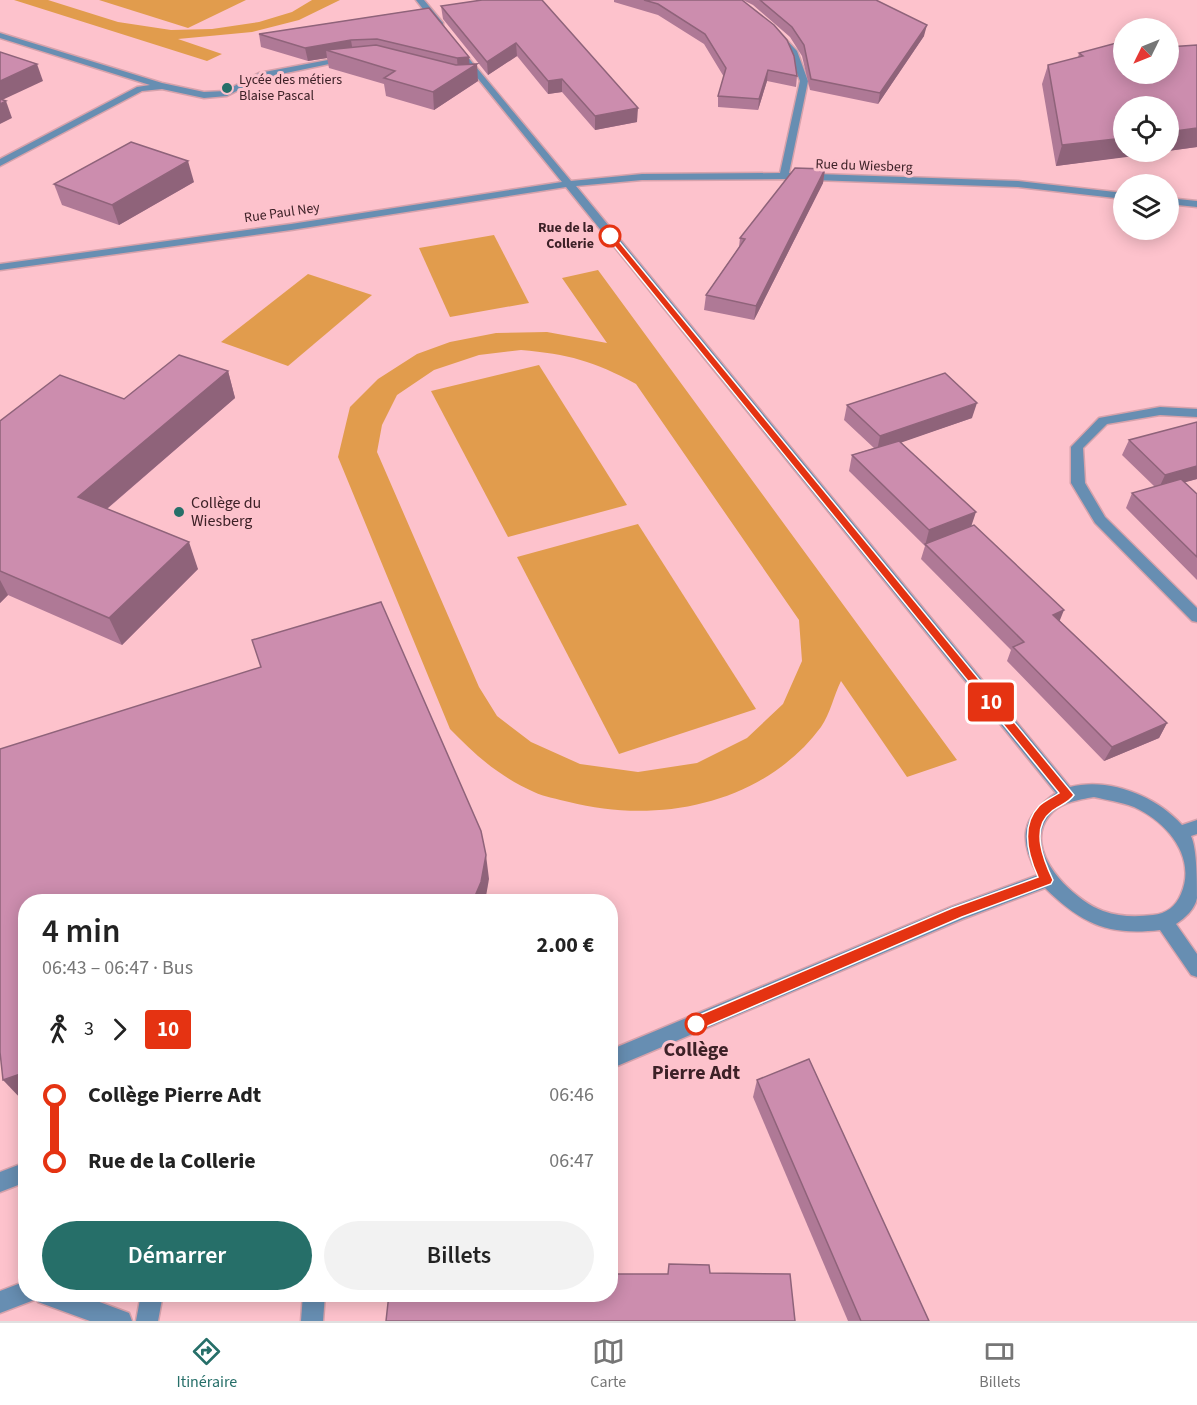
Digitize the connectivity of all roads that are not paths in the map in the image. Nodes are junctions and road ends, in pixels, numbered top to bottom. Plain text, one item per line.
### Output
1 (420, 0) edge
2 (774, 28) edge
3 (0, 35) edge
4 (362, 58) edge
5 (162, 86) junction
6 (0, 163) edge
7 (784, 177) junction
8 (567, 184) junction
9 (1113, 195) edge
10 (1179, 202) edge
11 (1197, 204) edge
12 (0, 267) edge
13 (1197, 413) edge
14 (1197, 617) edge
15 (1067, 795) junction
16 (1197, 827) edge
17 (1179, 833) junction
18 (1046, 880) junction
19 (1164, 922) junction
20 (1197, 969) edge
21 (618, 1057) edge
22 (18, 1175) edge
23 (0, 1182) edge
24 (18, 1295) edge
25 (0, 1302) edge
26 (68, 1302) edge
27 (151, 1302) edge
28 (313, 1302) edge
29 (121, 1321) edge
30 (147, 1321) edge
31 (312, 1321) edge

1 - 8 street
2 - 7 street
3 - 5 street
4 - 5 street
5 - 6 street
7 - 8 street, Rue du Wiesberg
7 - 9 street, Rue du Wiesberg
8 - 12 street, Rue Paul Ney
8 - 15 street
10 - 11 street
13 - 14 street
15 - 17 street
15 - 18 street
16 - 17 street
17 - 19 street
18 - 19 street
18 - 21 street
19 - 20 street
22 - 23 street
24 - 25 street
26 - 29 street
27 - 30 street
28 - 31 street

